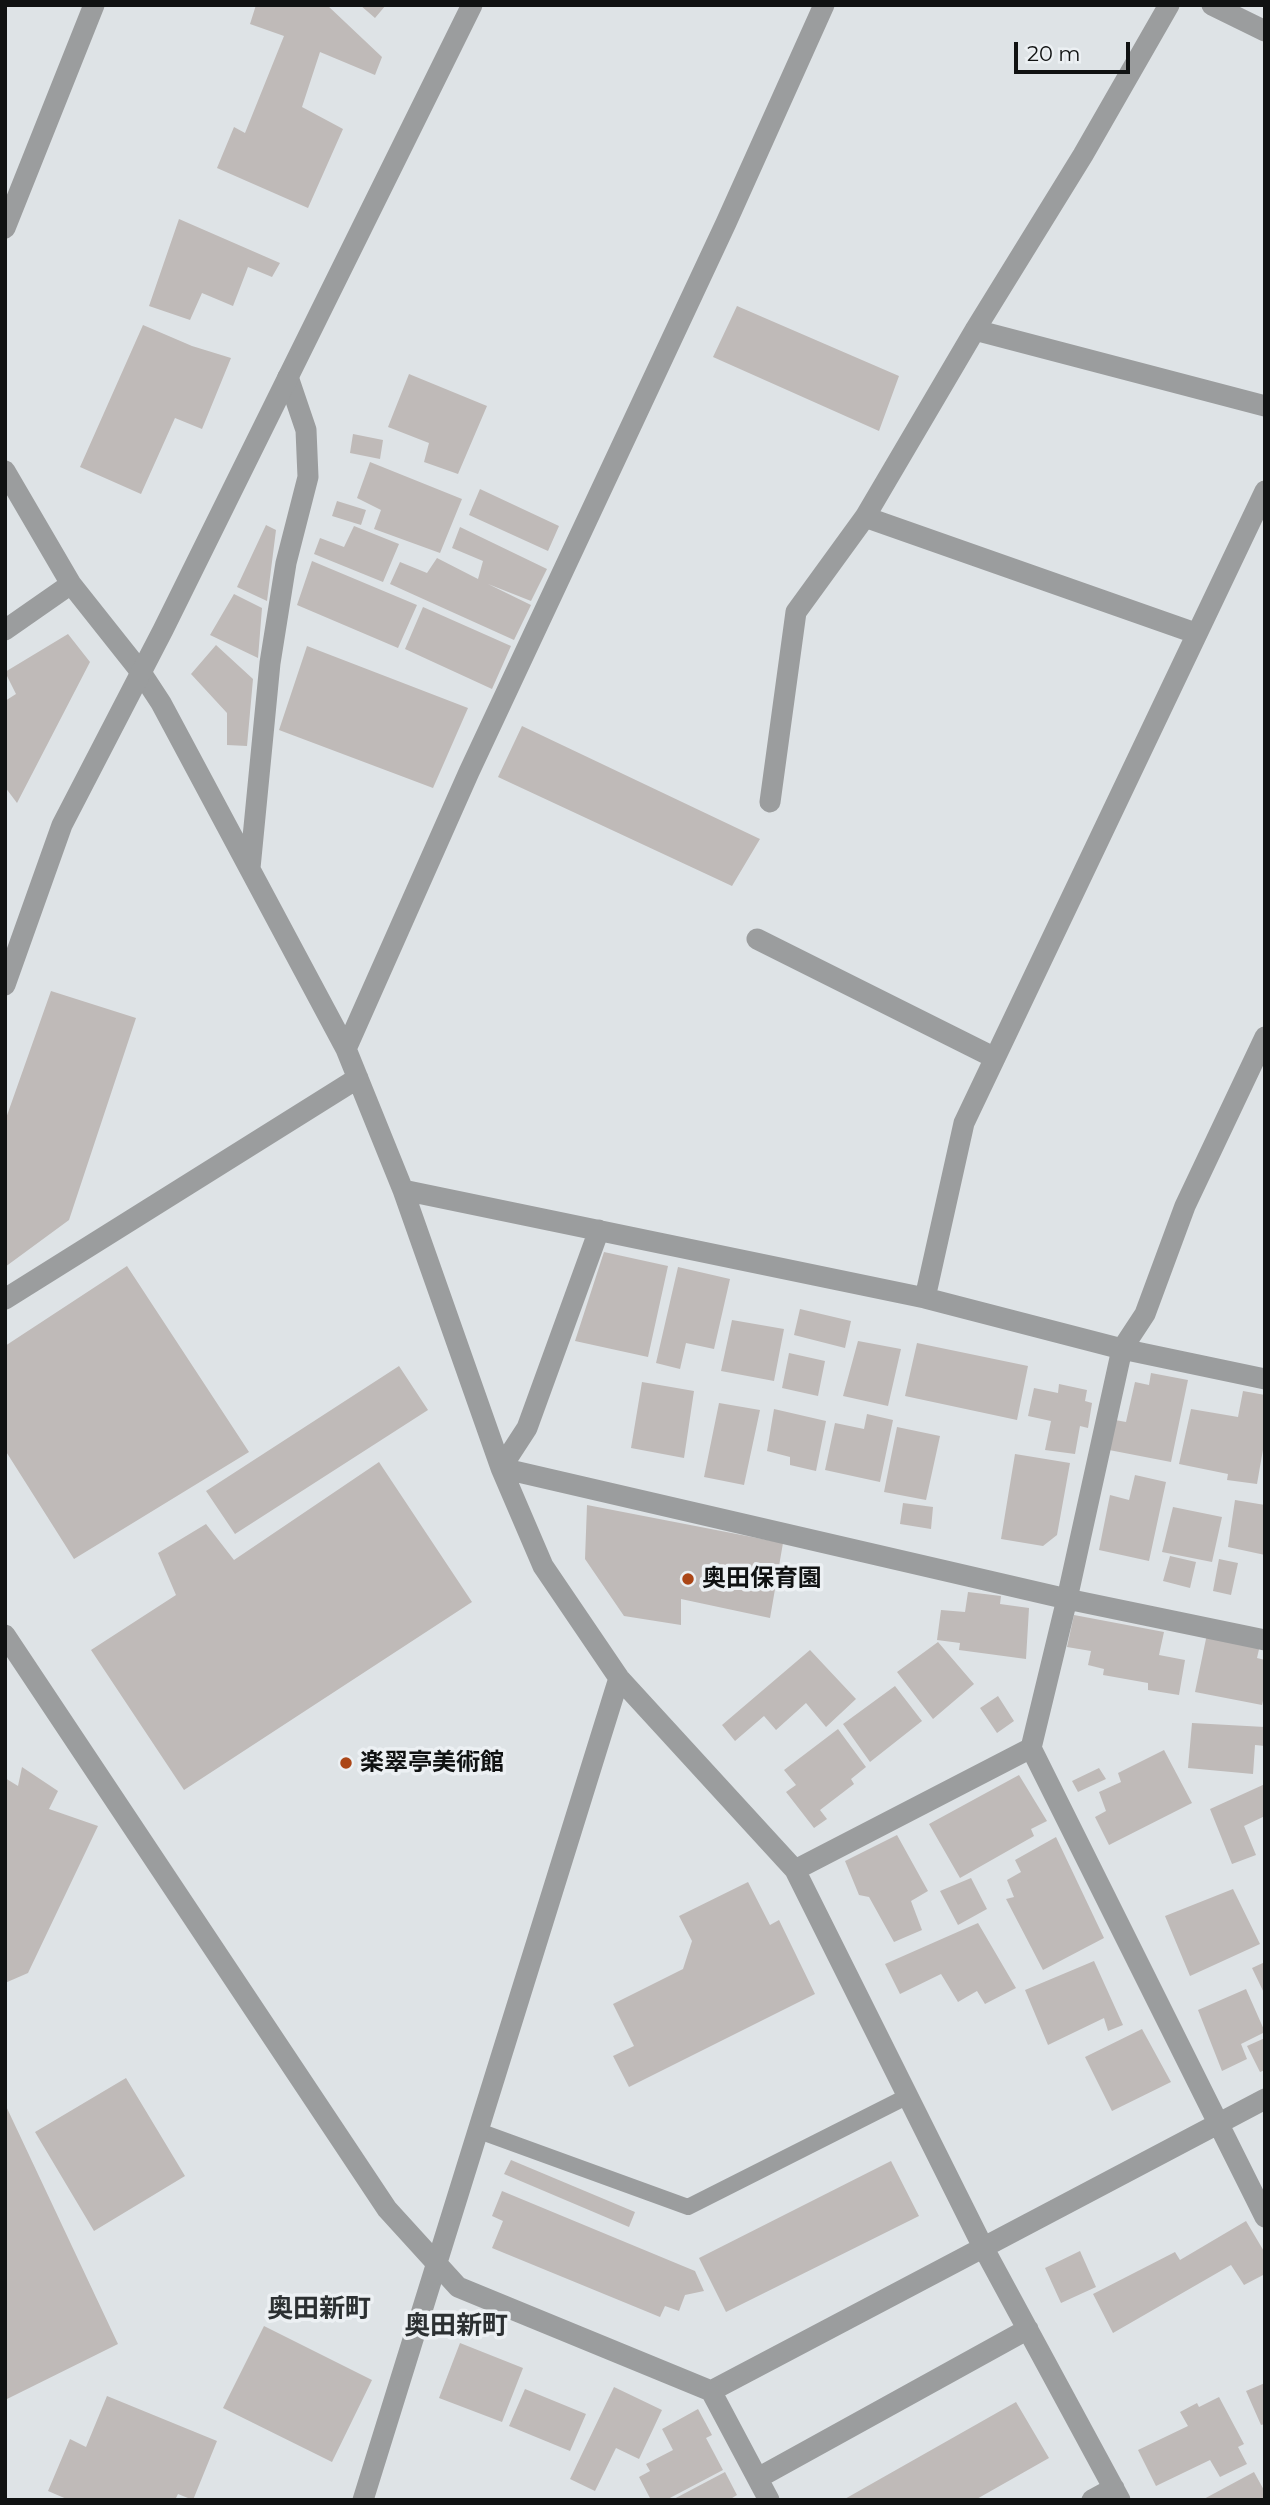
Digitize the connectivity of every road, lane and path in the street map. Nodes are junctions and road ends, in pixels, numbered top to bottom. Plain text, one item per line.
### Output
1 (94, 5) edge
2 (472, 5) edge
3 (824, 5) edge
4 (1169, 5) edge
5 (1212, 5) edge
6 (1265, 32) edge
7 (5, 228) edge
8 (975, 330) junction
9 (288, 377) junction
10 (1265, 406) edge
11 (5, 471) edge
12 (1265, 491) edge
13 (865, 517) junction
14 (71, 584) junction
15 (5, 630) edge
16 (1195, 633) junction
17 (140, 671) junction
18 (771, 802) dead end
19 (250, 868) junction
20 (757, 939) dead end
21 (5, 985) edge
22 (1265, 1037) edge
23 (346, 1049) junction
24 (995, 1058) junction
25 (358, 1079) junction
26 (403, 1190) junction
27 (599, 1230) junction
28 (925, 1298) junction
29 (5, 1299) edge
30 (1122, 1349) junction
31 (1265, 1379) edge
32 (501, 1468) junction
33 (1067, 1599) junction
34 (5, 1635) edge
35 (1265, 1640) edge
36 (619, 1678) junction
37 (1031, 1748) junction
38 (795, 1870) junction
39 (908, 2096) junction
40 (1265, 2099) edge
41 (1217, 2125) junction
42 (479, 2131) junction
43 (1265, 2217) edge
44 (983, 2247) junction
45 (437, 2265) junction
46 (1028, 2329) junction
47 (711, 2391) junction
48 (758, 2478) junction
49 (1117, 2494) edge
50 (363, 2500) edge
51 (769, 2500) edge
52 (1092, 2500) edge

1 - 7 street
2 - 9 street
3 - 23 street
4 - 8 street
5 - 6 street
8 - 10 street
8 - 13 street
9 - 17 street
9 - 19 street
11 - 14 street
12 - 16 street
13 - 16 street
13 - 18 street
14 - 15 street
14 - 17 street
16 - 24 street
17 - 19 street
17 - 21 street
19 - 23 street
20 - 24 street
22 - 30 street
23 - 25 street
24 - 28 street
25 - 26 street
25 - 29 street
26 - 27 street
26 - 32 street
27 - 28 street
27 - 32 street
28 - 30 street
30 - 31 street
30 - 33 street
32 - 33 street
32 - 36 street
33 - 35 street
33 - 37 street
34 - 45 street
36 - 38 street
36 - 42 street
37 - 38 street
37 - 41 street
38 - 39 street
39 - 42 lane
39 - 44 street
40 - 41 street
41 - 43 street
41 - 44 street
42 - 45 street
44 - 46 street
44 - 47 street
45 - 47 street
45 - 50 street
46 - 48 street
46 - 49 street
47 - 48 street
48 - 51 street
49 - 52 street

